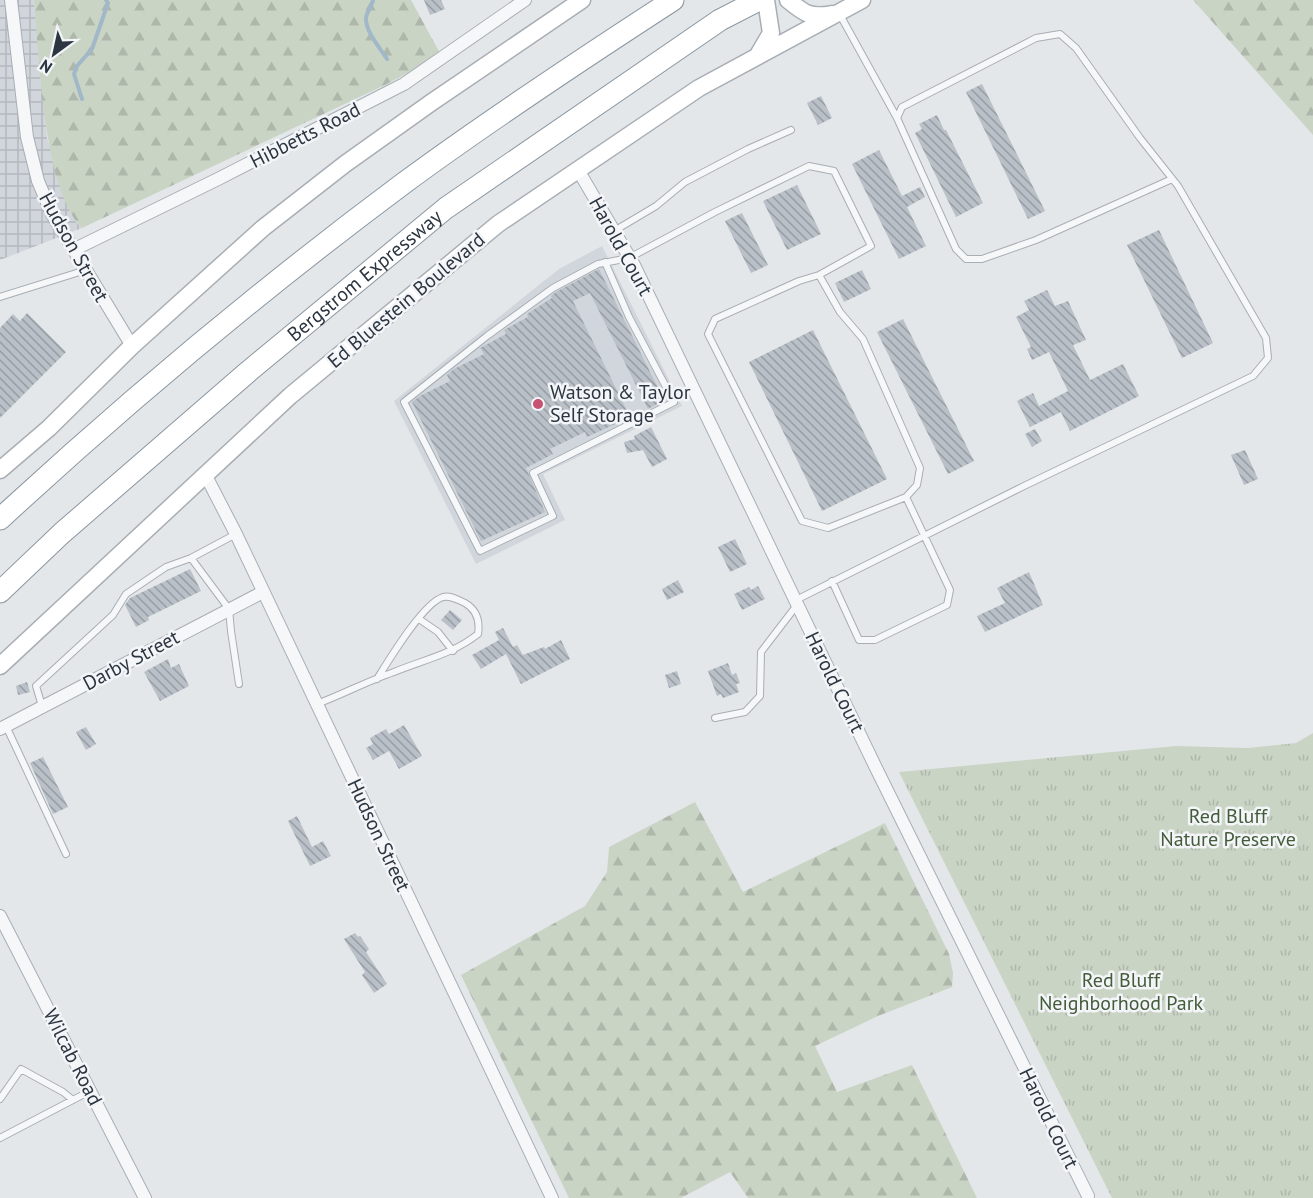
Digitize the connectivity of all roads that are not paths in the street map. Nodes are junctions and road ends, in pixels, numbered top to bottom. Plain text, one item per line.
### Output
1 (10, 0) edge
2 (525, 0) edge
3 (582, 0) edge
4 (673, 0) edge
5 (759, 0) edge
6 (766, 0) edge
7 (788, 0) edge
8 (862, 0) edge
9 (838, 13) junction
10 (757, 57) junction
11 (897, 118) junction
12 (791, 130) dead end
13 (578, 170) junction
14 (1172, 179) junction
15 (614, 231) junction
16 (73, 250) junction
17 (629, 258) junction
18 (605, 262) junction
19 (86, 270) junction
20 (819, 275) junction
21 (0, 297) edge
22 (132, 346) junction
23 (0, 470) edge
24 (205, 474) junction
25 (906, 497) junction
26 (0, 519) edge
27 (236, 534) junction
28 (925, 535) junction
29 (191, 558) junction
30 (832, 581) junction
31 (0, 592) edge
32 (263, 592) junction
33 (796, 602) junction
34 (229, 609) junction
35 (419, 619) junction
36 (453, 651) junction
37 (0, 666) edge
38 (377, 679) junction
39 (239, 684) dead end
40 (317, 704) junction
41 (42, 707) junction
42 (715, 718) dead end
43 (3, 728) edge
44 (66, 854) dead end
45 (0, 916) edge
46 (90, 1091) junction
47 (0, 1099) edge
48 (73, 1100) junction
49 (0, 1138) edge
50 (1088, 1196) dead end
51 (145, 1198) edge
52 (552, 1198) edge

1 - 16 street, Hudson Street
2 - 16 street, Hibbetts Road
3 - 22 main road
4 - 26 highway
5 - 31 highway, Bergstrom Expressway
6 - 10 main road
7 - 9 main road
8 - 9 main road, Ed Bluestein Boulevard
9 - 10 main road, Ed Bluestein Boulevard
9 - 11 lane
10 - 13 main road, Ed Bluestein Boulevard
11 - 14 lane
11 - 14 lane
12 - 15 lane
13 - 15 street, Harold Court
13 - 24 main road, Ed Bluestein Boulevard
14 - 28 lane
15 - 17 street, Harold Court
16 - 19 street, Hudson Street
17 - 18 lane
17 - 20 lane
17 - 33 street, Harold Court
18 - 18 lane
19 - 21 lane
19 - 22 street, Hudson Street
20 - 25 lane
20 - 25 lane
22 - 23 main road
24 - 27 street, Hudson Street
24 - 37 main road, Ed Bluestein Boulevard
25 - 28 lane
27 - 29 lane
27 - 32 street, Hudson Street
28 - 30 lane
28 - 30 lane
29 - 34 lane
29 - 41 lane
30 - 33 lane
32 - 34 street, Darby Street
32 - 40 street, Hudson Street
33 - 42 lane
33 - 50 street, Harold Court
34 - 39 lane
34 - 41 street, Darby Street
35 - 36 lane
35 - 36 lane
35 - 38 lane
36 - 38 lane
38 - 40 lane
40 - 52 street, Hudson Street
41 - 43 street, Darby Street
43 - 44 lane
45 - 46 street, Wilcab Road
46 - 48 lane
46 - 51 street, Wilcab Road
47 - 48 lane
48 - 49 lane

